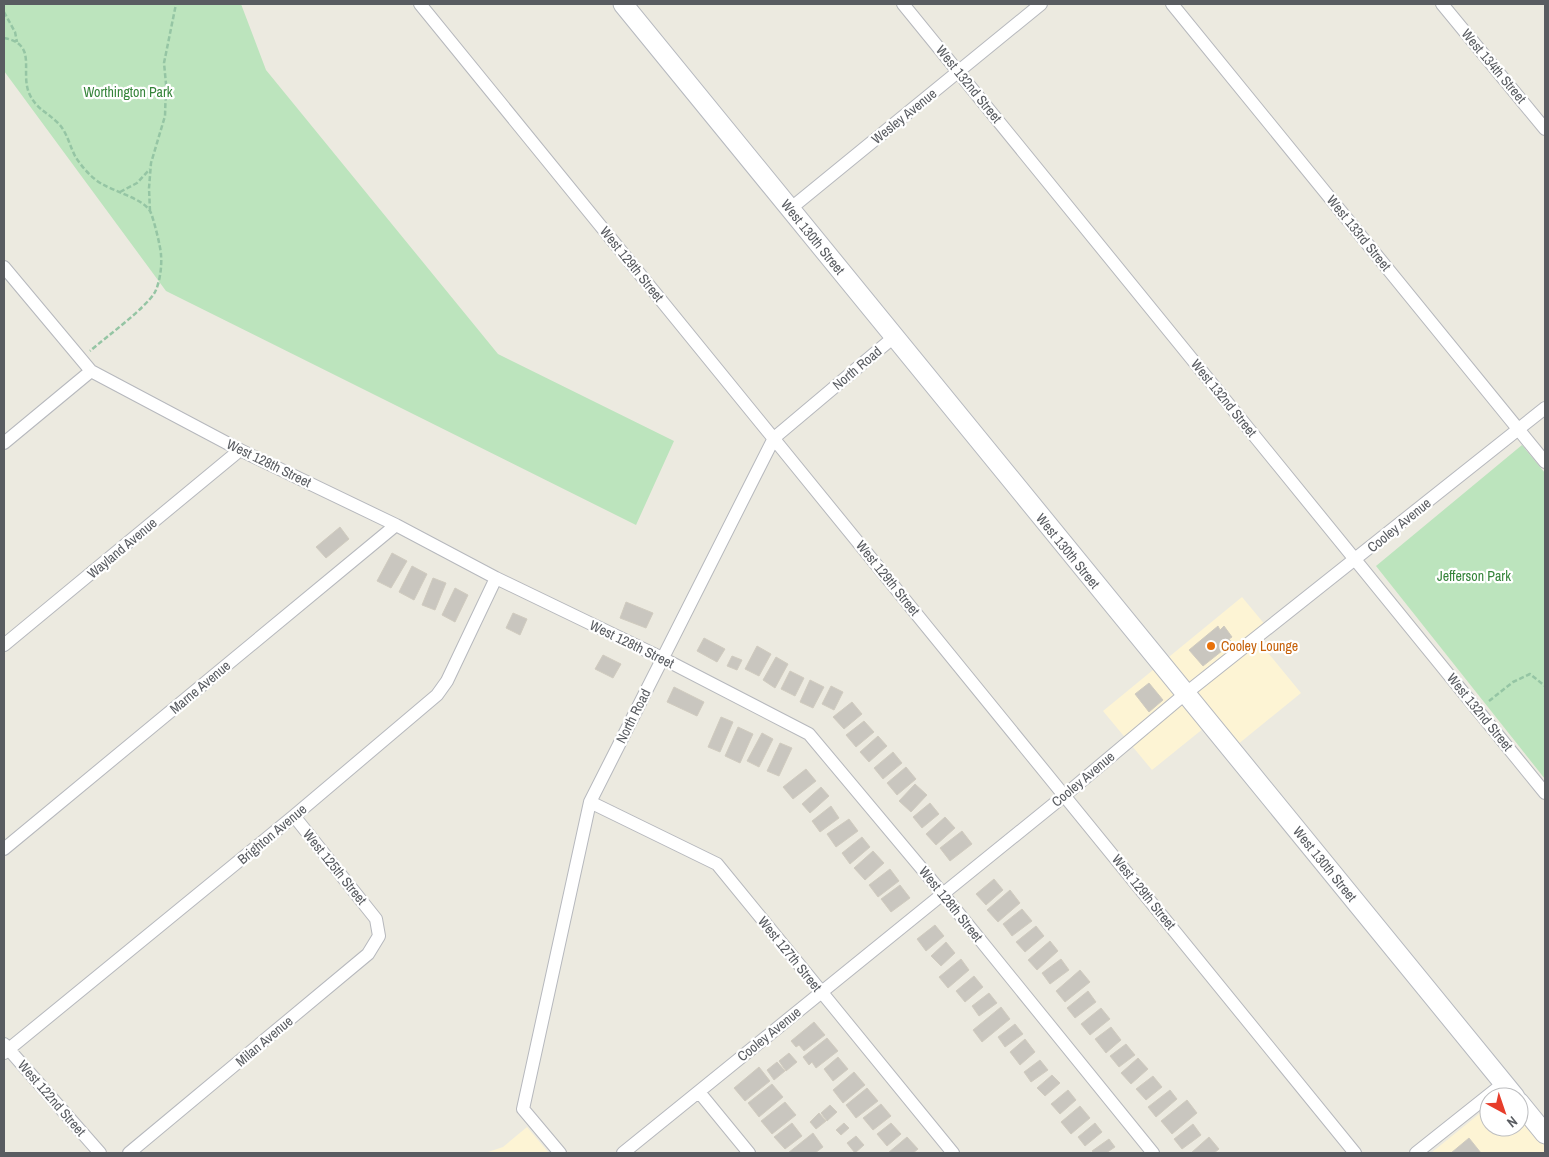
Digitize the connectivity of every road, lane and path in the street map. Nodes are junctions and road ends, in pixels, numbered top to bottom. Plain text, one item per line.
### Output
1 (176, 4) edge
2 (420, 4) edge
3 (623, 4) edge
4 (903, 4) edge
5 (1041, 4) edge
6 (1172, 4) edge
7 (1442, 4) edge
8 (4, 12) edge
9 (4, 38) edge
10 (16, 42) junction
11 (958, 71) junction
12 (1545, 129) edge
13 (151, 166) junction
14 (120, 192) junction
15 (790, 209) junction
16 (150, 211) junction
17 (4, 267) edge
18 (894, 337) junction
19 (90, 351) dead end
20 (91, 371) junction
21 (1545, 408) edge
22 (1519, 429) junction
23 (774, 438) junction
24 (4, 443) edge
25 (240, 450) junction
26 (1545, 462) edge
27 (396, 525) junction
28 (1356, 560) junction
29 (496, 578) junction
30 (4, 645) edge
31 (662, 658) junction
32 (1545, 686) edge
33 (1185, 694) junction
34 (1489, 701) dead end
35 (1545, 793) edge
36 (1065, 795) junction
37 (590, 802) junction
38 (294, 816) junction
39 (4, 849) edge
40 (943, 894) junction
41 (376, 919) joint
42 (821, 992) junction
43 (5, 1049) edge
44 (1507, 1087) edge
45 (699, 1092) junction
46 (1479, 1110) edge
47 (1529, 1114) edge
48 (1545, 1134) edge
49 (100, 1153) edge
50 (130, 1153) edge
51 (560, 1153) edge
52 (623, 1153) edge
53 (749, 1153) edge
54 (953, 1153) edge
55 (1153, 1153) edge
56 (1355, 1153) edge
57 (1416, 1153) edge

1 - 13 path
2 - 23 street, West 129th Street
3 - 15 main road, West 130th Street
4 - 11 street, West 132nd Street
5 - 11 street, Wesley Avenue
6 - 22 street, West 133rd Street
7 - 12 street, West 134th Street
8 - 10 path
9 - 10 path
10 - 14 path
11 - 15 street, Wesley Avenue
11 - 28 street, West 132nd Street
13 - 14 path
13 - 16 path
14 - 16 path
15 - 18 main road, West 130th Street
16 - 19 path
17 - 20 street, West 128th Street
18 - 23 street, North Road
18 - 33 main road, West 130th Street
20 - 24 street
20 - 25 street, West 128th Street
21 - 22 street, Cooley Avenue
22 - 26 street, West 133rd Street
22 - 28 street, Cooley Avenue
23 - 31 street, North Road
23 - 36 street, West 129th Street
25 - 27 street, West 128th Street
25 - 30 street, Wayland Avenue
27 - 29 street, West 128th Street
27 - 39 street, Marne Avenue
28 - 33 street, Cooley Avenue
28 - 35 street, West 132nd Street
29 - 31 street, West 128th Street
29 - 38 street, Brighton Avenue
31 - 37 street, North Road
31 - 40 street, West 128th Street
32 - 34 path
33 - 36 street, Cooley Avenue
33 - 44 main road, West 130th Street
36 - 40 street, Cooley Avenue
36 - 56 street, West 129th Street
37 - 42 street, West 127th Street
37 - 51 street, North Road
38 - 41 street, West 125th Street
38 - 43 street, Brighton Avenue
40 - 42 street, Cooley Avenue
40 - 55 street, West 128th Street
41 - 50 street, Milan Avenue
42 - 45 street, Cooley Avenue
42 - 54 street, West 127th Street
43 - 49 street, West 122nd Street
45 - 52 street, Cooley Avenue
45 - 53 street
46 - 57 street
47 - 48 main road

